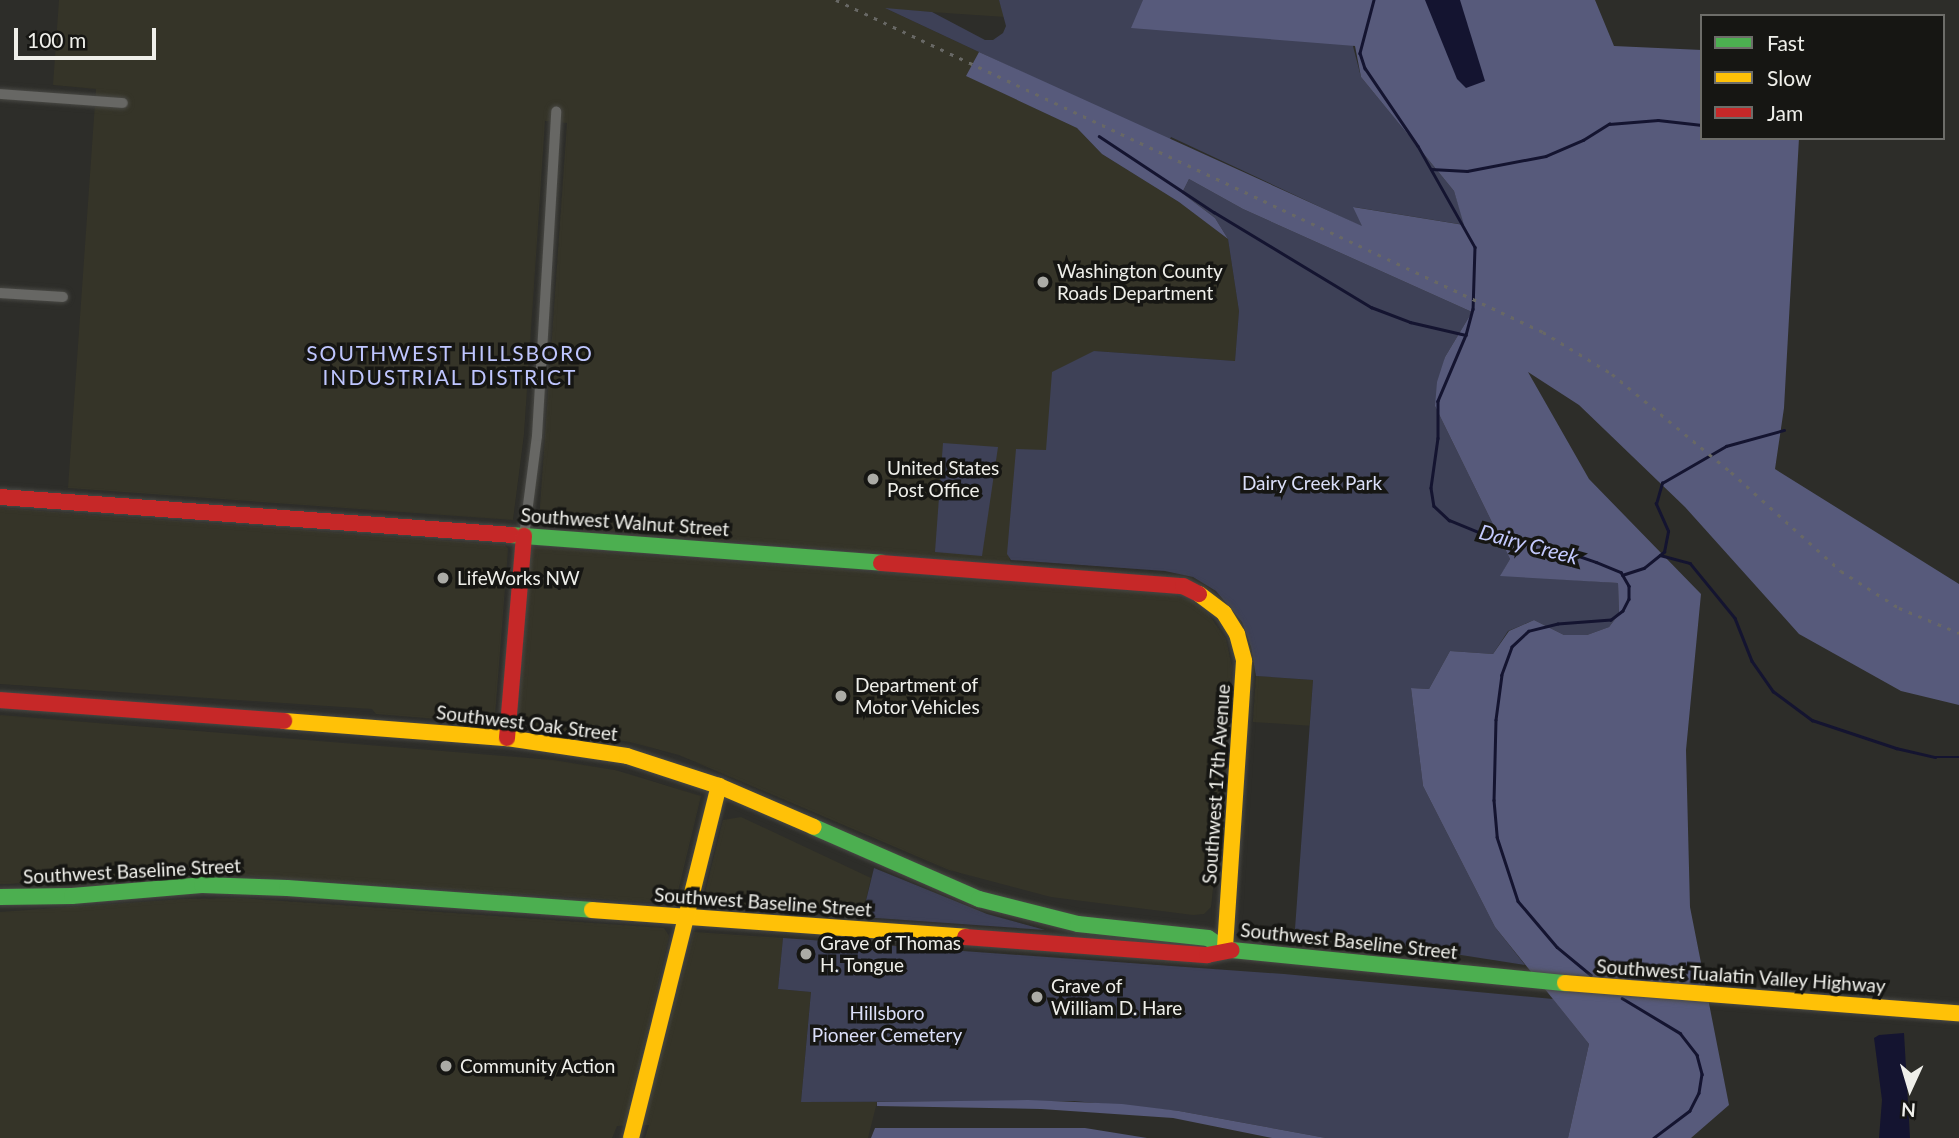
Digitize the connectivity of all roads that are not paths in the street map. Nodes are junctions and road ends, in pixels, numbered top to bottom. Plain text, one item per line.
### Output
1 (0, 94) edge
2 (123, 103) dead end
3 (556, 111) dead end
4 (0, 293) edge
5 (63, 297) dead end
6 (0, 497) edge
7 (524, 536) junction
8 (1232, 624) joint
9 (0, 700) edge
10 (507, 738) junction
11 (719, 786) junction
12 (0, 897) edge
13 (685, 917) junction
14 (1225, 949) junction
15 (1521, 980) joint
16 (1959, 1013) edge
17 (631, 1138) edge

1 - 2 street
3 - 7 street
4 - 5 street
6 - 7 main road, Southwest Walnut Street
7 - 8 main road, Southwest Walnut Street
7 - 10 main road
8 - 14 main road, Southwest 17th Avenue
9 - 10 main road, Southwest Oak Street
10 - 11 main road, Southwest Oak Street
11 - 13 main road
11 - 14 main road, Southwest Oak Street
12 - 13 main road, Southwest Baseline Street
13 - 14 main road, Southwest Baseline Street
13 - 17 main road
14 - 15 main road, Southwest Baseline Street
15 - 16 main road, Southwest Tualatin Valley Highway

